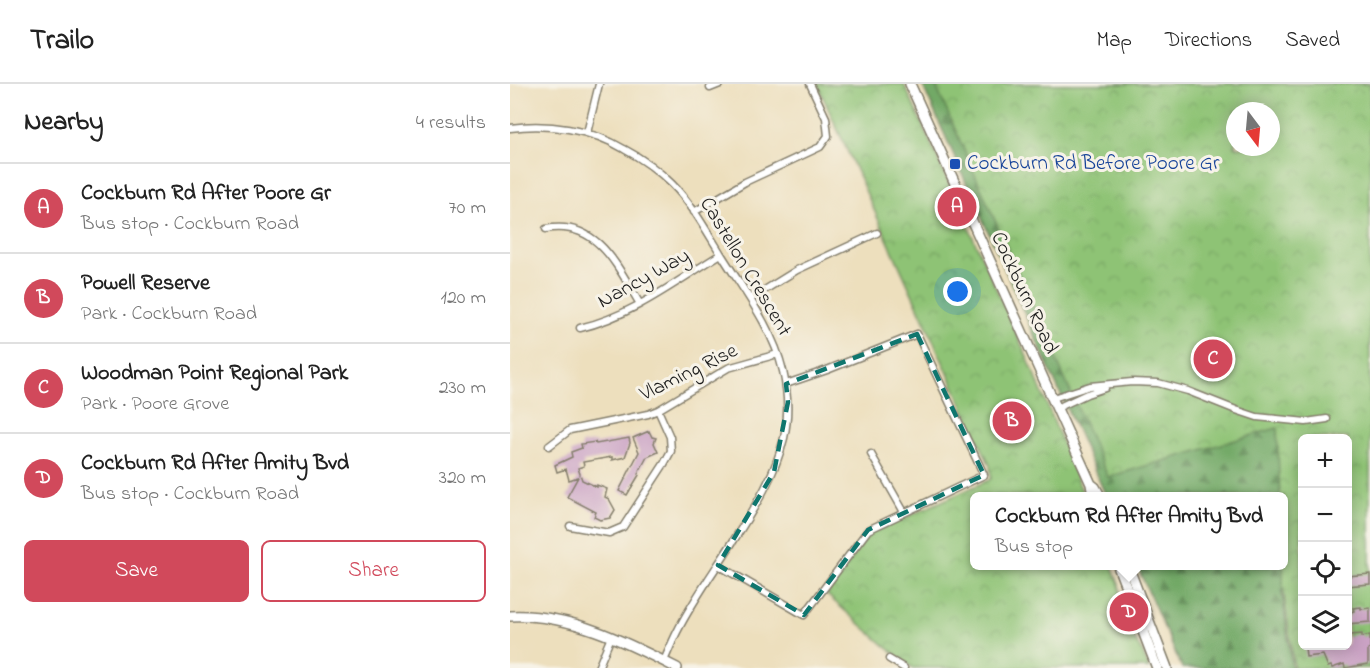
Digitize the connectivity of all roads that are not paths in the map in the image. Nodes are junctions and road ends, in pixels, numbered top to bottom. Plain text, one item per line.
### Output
1 (600, 84) edge
2 (720, 84) edge
3 (810, 84) edge
4 (910, 84) edge
5 (710, 88) dead end
6 (510, 128) edge
7 (587, 133) junction
8 (694, 212) junction
9 (546, 229) dead end
10 (877, 233) dead end
11 (721, 254) junction
12 (750, 299) junction
13 (640, 304) junction
14 (580, 328) dead end
15 (778, 354) junction
16 (786, 384) junction
17 (1114, 384) junction
18 (1053, 398) junction
19 (1057, 408) junction
20 (658, 410) junction
21 (1327, 418) dead end
22 (549, 446) dead end
23 (871, 454) dead end
24 (1091, 484) junction
25 (1092, 492) edge
26 (1098, 492) edge
27 (904, 513) junction
28 (570, 526) dead end
29 (718, 565) junction
30 (1120, 570) edge
31 (1130, 570) edge
32 (510, 616) edge
33 (611, 637) junction
34 (889, 659) dead end
35 (664, 661) junction
36 (598, 668) edge
37 (677, 668) edge
38 (904, 668) edge
39 (1157, 668) edge
40 (1167, 668) edge

1 - 7 street
2 - 5 street
3 - 8 street
4 - 18 main road, Cockburn Road
6 - 7 street, Castellon Crescent
7 - 8 street, Castellon Crescent
8 - 11 street, Castellon Crescent
9 - 13 street
10 - 12 street
11 - 12 street, Castellon Crescent
11 - 13 street, Nancy Way
12 - 15 street, Castellon Crescent
13 - 14 street, Nancy Way
15 - 16 street, Castellon Crescent
15 - 20 street, Vlaming Rise
16 - 27 street
16 - 29 street, Castellon Crescent
17 - 18 street
17 - 19 street
17 - 21 street
18 - 19 main road, Cockburn Road
19 - 24 main road, Cockburn Road
20 - 22 street, Vlaming Rise
20 - 28 street
23 - 27 street
24 - 25 main road, Cockburn Road
24 - 26 main road, Cockburn Road
27 - 29 street
29 - 35 street, Castellon Crescent
30 - 39 main road
31 - 40 main road
32 - 33 main road
33 - 35 main road
33 - 36 street
34 - 38 street
35 - 37 main road

